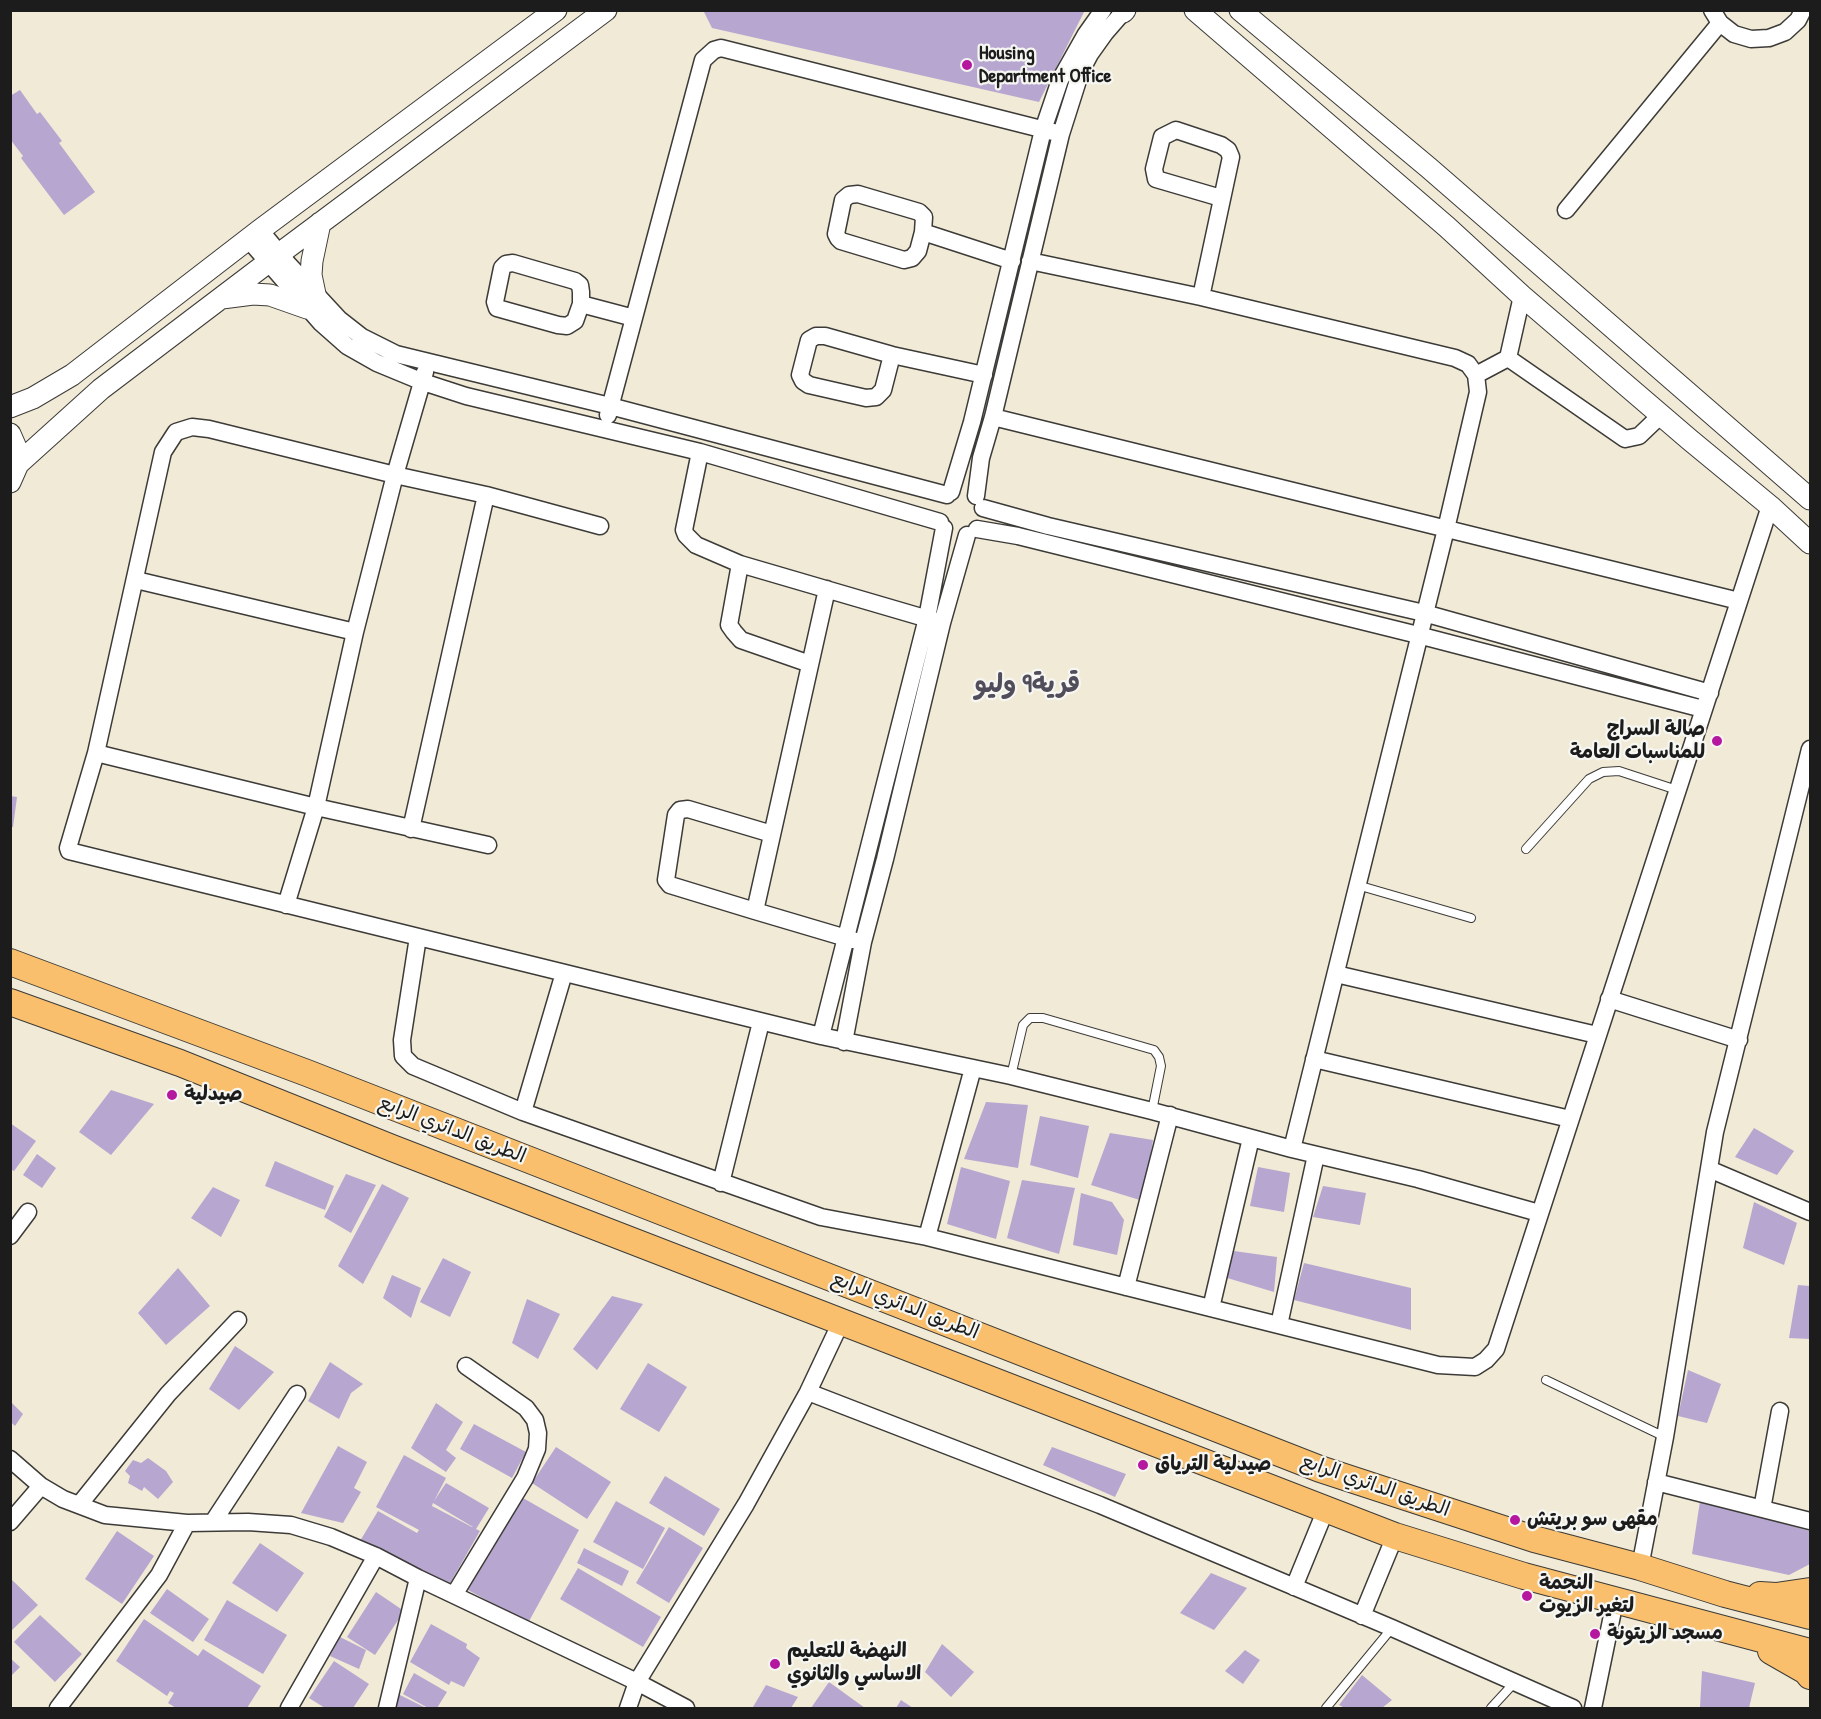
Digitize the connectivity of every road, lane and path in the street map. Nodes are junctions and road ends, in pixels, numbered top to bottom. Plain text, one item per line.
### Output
1 (556, 10) edge
2 (606, 10) edge
3 (1196, 10) edge
4 (1240, 10) edge
5 (1119, 11) edge
6 (1716, 17) edge
7 (1804, 20) edge
8 (1043, 130) junction
9 (1061, 135) junction
10 (1221, 198) junction
11 (1566, 210) dead end
12 (320, 223) junction
13 (923, 232) junction
14 (254, 235) junction
15 (1527, 254) junction
16 (274, 258) junction
17 (1012, 261) junction
18 (1030, 261) junction
19 (1504, 280) junction
20 (1522, 296) junction
21 (1201, 297) junction
22 (222, 298) junction
23 (311, 301) junction
24 (581, 304) junction
25 (634, 318) junction
26 (891, 355) junction
27 (1508, 358) junction
28 (428, 363) junction
29 (984, 375) junction
30 (1476, 375) junction
31 (423, 382) junction
32 (10, 406) edge
33 (610, 406) junction
34 (1660, 415) junction
35 (993, 417) junction
36 (604, 428) junction
37 (10, 434) edge
38 (700, 452) junction
39 (14, 473) edge
40 (395, 475) junction
41 (949, 493) junction
42 (486, 495) junction
43 (1810, 499) edge
44 (980, 502) junction
45 (1770, 506) junction
46 (942, 525) junction
47 (600, 526) dead end
48 (1446, 529) junction
49 (972, 532) junction
50 (1810, 543) edge
51 (740, 564) junction
52 (136, 580) junction
53 (827, 589) junction
54 (1739, 601) junction
55 (1424, 613) junction
56 (934, 621) junction
57 (356, 632) junction
58 (1418, 635) junction
59 (810, 664) junction
60 (1710, 693) junction
61 (1703, 709) junction
62 (1810, 749) edge
63 (96, 753) junction
64 (1677, 790) junction
65 (315, 807) junction
66 (411, 829) junction
67 (772, 834) junction
68 (488, 845) dead end
69 (1526, 849) dead end
70 (1357, 885) junction
71 (286, 905) junction
72 (754, 911) junction
73 (1471, 918) dead end
74 (418, 937) junction
75 (845, 937) junction
76 (863, 942) junction
77 (10, 962) edge
78 (564, 973) junction
79 (1336, 974) junction
80 (1609, 999) junction
81 (10, 1002) edge
82 (761, 1022) junction
83 (1598, 1035) junction
84 (821, 1036) junction
85 (1739, 1040) junction
86 (844, 1042) junction
87 (1314, 1059) junction
88 (973, 1068) junction
89 (1011, 1076) junction
90 (1152, 1111) junction
91 (523, 1112) junction
92 (1170, 1115) junction
93 (1570, 1119) junction
94 (1251, 1138) junction
95 (1292, 1149) junction
96 (1316, 1155) junction
97 (1709, 1169) junction
98 (721, 1183) junction
99 (28, 1212) dead end
100 (1810, 1212) edge
101 (1539, 1213) junction
102 (10, 1236) edge
103 (927, 1237) junction
104 (1126, 1287) junction
105 (1211, 1308) junction
106 (237, 1320) dead end
107 (841, 1323) junction
108 (1279, 1325) junction
109 (466, 1366) dead end
110 (1545, 1380) dead end
111 (808, 1392) junction
112 (297, 1394) dead end
113 (1780, 1411) dead end
114 (1665, 1437) junction
115 (10, 1459) edge
116 (1656, 1482) junction
117 (41, 1486) junction
118 (79, 1505) junction
119 (1326, 1509) junction
120 (1762, 1509) junction
121 (1810, 1521) edge
122 (10, 1522) edge
123 (213, 1522) junction
124 (187, 1523) junction
125 (1395, 1536) junction
126 (376, 1556) junction
127 (1640, 1568) junction
128 (418, 1578) junction
129 (1294, 1587) junction
130 (1810, 1591) edge
131 (1725, 1594) junction
132 (454, 1595) junction
133 (1616, 1601) junction
134 (1362, 1616) junction
135 (1810, 1616) edge
136 (1392, 1628) junction
137 (1734, 1632) junction
138 (1810, 1652) edge
139 (1810, 1676) edge
140 (637, 1682) junction
141 (1515, 1682) junction
142 (58, 1708) edge
143 (289, 1708) edge
144 (387, 1708) edge
145 (628, 1708) edge
146 (686, 1708) edge
147 (1326, 1708) edge
148 (1491, 1708) edge
149 (1573, 1708) edge
150 (1593, 1708) edge

1 - 14 street
2 - 12 street
3 - 19 street
4 - 15 street
5 - 8 street
5 - 9 street
6 - 7 street
6 - 11 street
8 - 9 street
8 - 17 street
8 - 25 street
9 - 18 street
10 - 10 street
10 - 21 street
12 - 16 street
12 - 23 street
13 - 13 street
13 - 17 street
14 - 16 street
14 - 32 street
15 - 19 street
15 - 43 street
16 - 22 street
16 - 23 street
17 - 29 street
18 - 21 street
18 - 35 street
19 - 20 street
20 - 27 street
20 - 34 street
21 - 30 street
22 - 23 street
22 - 39 street
23 - 28 street
23 - 31 street
24 - 24 street
24 - 25 street
25 - 33 street
26 - 26 street
26 - 29 street
27 - 30 street
27 - 34 street
28 - 31 street
28 - 33 street
29 - 41 street
30 - 48 street
31 - 36 street
31 - 40 street
33 - 36 street
33 - 41 street
34 - 45 street
35 - 44 street
35 - 48 street
36 - 38 street
37 - 39 street
38 - 46 street
38 - 51 street
40 - 42 street
40 - 52 street
40 - 57 street
41 - 44 street
41 - 46 street
42 - 47 street
42 - 66 street
44 - 49 street
44 - 55 street
45 - 50 street
45 - 54 street
46 - 49 street
46 - 56 street
48 - 54 street
48 - 55 street
49 - 56 street
49 - 58 street
51 - 53 street
51 - 59 street
52 - 57 street
52 - 63 street
53 - 56 street
53 - 59 street
54 - 60 street
55 - 58 street
55 - 60 street
56 - 75 street
56 - 76 street
57 - 65 street
58 - 61 street
58 - 70 street
59 - 67 street
60 - 61 street
61 - 64 street
62 - 85 street
63 - 65 street
63 - 71 street
64 - 69 lane
64 - 80 street
65 - 66 street
65 - 71 street
66 - 68 street
67 - 72 street
67 - 72 street
70 - 73 lane
70 - 79 street
71 - 74 street
72 - 75 street
74 - 78 street
74 - 91 street
75 - 76 street
75 - 84 street
76 - 86 street
77 - 127 main road, الطريق الدائري الرابع
78 - 82 street
78 - 91 street
79 - 83 street
79 - 87 street
80 - 83 street
80 - 85 street
81 - 107 main road, الطريق الدائري الرابع
82 - 84 street
82 - 98 street
83 - 93 street
84 - 86 street
85 - 97 street
86 - 88 street
87 - 93 street
87 - 95 street
88 - 89 street
88 - 103 street
89 - 90 street
89 - 90 lane
90 - 92 street
91 - 98 street
92 - 94 street
92 - 104 street
93 - 101 street
94 - 95 street
94 - 105 street
95 - 96 street
96 - 101 street
96 - 108 street
97 - 100 street
97 - 114 street
98 - 103 street
99 - 102 street
101 - 108 street
103 - 104 street
104 - 105 street
105 - 108 street
106 - 118 street
107 - 111 street
107 - 119 main road, الطريق الدائري الرابع
109 - 132 street
110 - 114 lane
111 - 129 street
111 - 140 street
112 - 123 street
113 - 120 street
114 - 116 street
115 - 117 street
116 - 120 street
116 - 127 street
117 - 118 street
117 - 122 street
118 - 124 street
119 - 125 main road, الطريق الدائري الرابع
119 - 129 street
120 - 121 street
123 - 124 street
123 - 126 street
124 - 142 street
125 - 133 main road, الطريق الدائري الرابع
125 - 134 street
126 - 128 street
126 - 143 street
127 - 131 main road, الطريق الدائري الرابع
128 - 132 street
128 - 144 street
129 - 134 street
130 - 131 main road
131 - 135 main road, الطريق الدائري الرابع
132 - 140 street
133 - 137 main road, الطريق الدائري الرابع
133 - 150 street
134 - 136 street
136 - 141 street
136 - 147 lane
137 - 138 main road, الطريق الدائري الرابع
137 - 139 main road
140 - 145 street
140 - 146 street
141 - 148 lane
141 - 149 street

